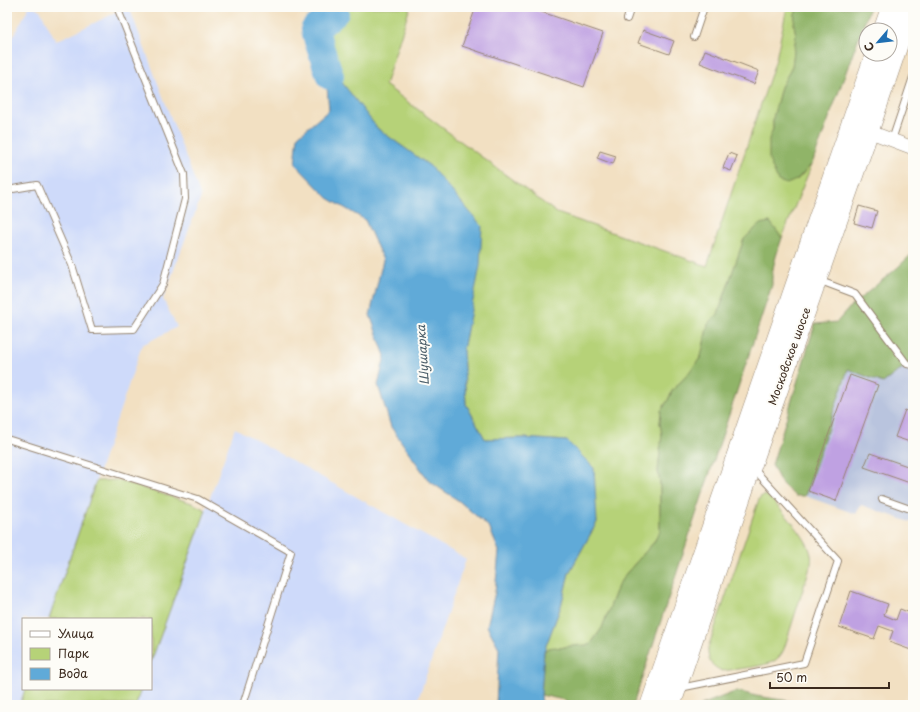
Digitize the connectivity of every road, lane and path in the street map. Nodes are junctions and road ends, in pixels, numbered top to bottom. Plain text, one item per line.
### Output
1 (118, 7) edge
2 (631, 7) edge
3 (704, 7) edge
4 (892, 7) edge
5 (910, 7) edge
6 (627, 19) dead end
7 (887, 22) edge
8 (694, 37) dead end
9 (873, 62) edge
10 (913, 77) edge
11 (868, 131) junction
12 (892, 140) junction
13 (913, 148) edge
14 (7, 190) edge
15 (817, 280) junction
16 (913, 366) edge
17 (7, 439) edge
18 (750, 465) junction
19 (882, 499) dead end
20 (913, 510) edge
21 (673, 697) edge
22 (242, 705) edge
23 (651, 705) edge

1 - 14 lane
2 - 6 lane
3 - 8 lane
4 - 7 highway
5 - 11 highway, Московское шоссе
9 - 23 highway, Московское шоссе
10 - 12 lane
11 - 12 street
11 - 15 highway, Московское шоссе
12 - 13 street
15 - 16 lane
15 - 18 highway, Московское шоссе
17 - 22 lane
18 - 21 highway, Московское шоссе
18 - 21 lane
19 - 20 lane

